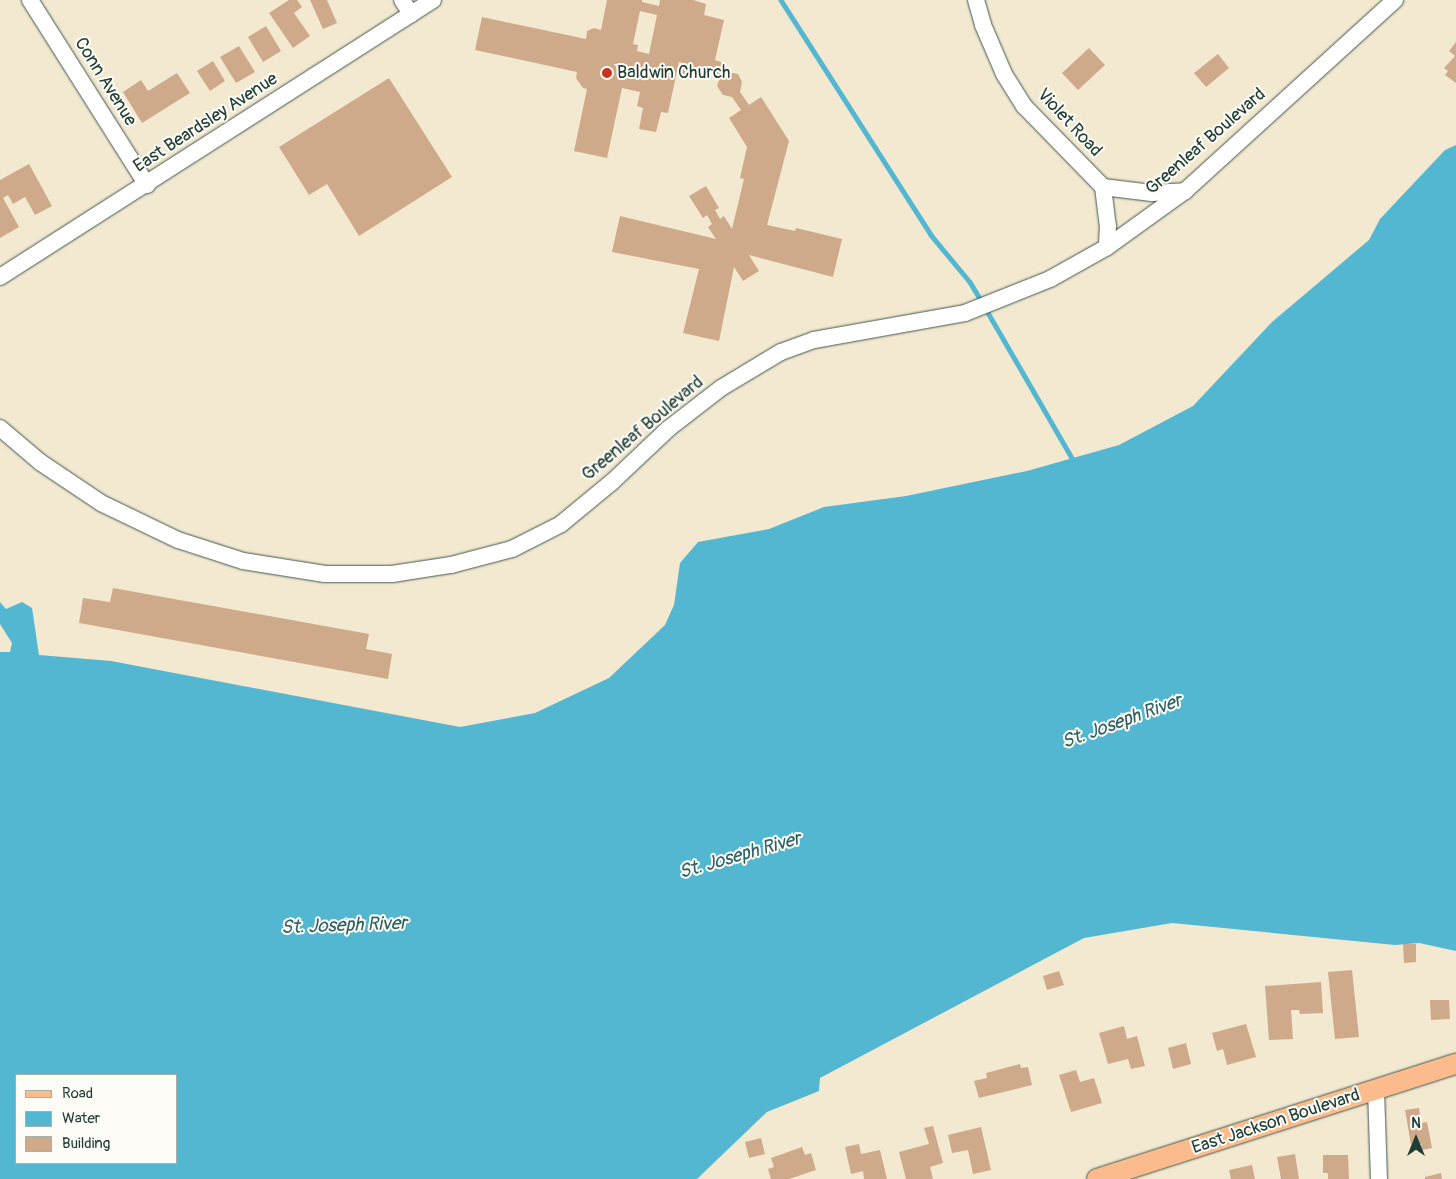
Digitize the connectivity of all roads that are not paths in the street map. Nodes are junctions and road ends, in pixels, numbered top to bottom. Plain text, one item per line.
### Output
1 (30, 0) edge
2 (433, 0) edge
3 (976, 0) edge
4 (1395, 0) edge
5 (406, 7) edge
6 (147, 185) junction
7 (1103, 187) junction
8 (1185, 191) junction
9 (1107, 247) junction
10 (0, 277) edge
11 (0, 428) edge
12 (1456, 1064) edge
13 (1376, 1090) junction
14 (1131, 1174) edge
15 (1096, 1179) edge
16 (1379, 1179) edge

1 - 6 street, Conn Avenue
2 - 5 street, East Beardsley Avenue
3 - 7 street, Violet Road
4 - 8 street, Greenleaf Boulevard
5 - 6 street, East Beardsley Avenue
6 - 10 street, East Beardsley Avenue
7 - 8 street
7 - 9 street
8 - 9 street, Greenleaf Boulevard
9 - 11 street, Greenleaf Boulevard
12 - 13 main road, East Jackson Boulevard
13 - 14 main road, East Jackson Boulevard
13 - 16 street
14 - 15 main road, East Jackson Boulevard

